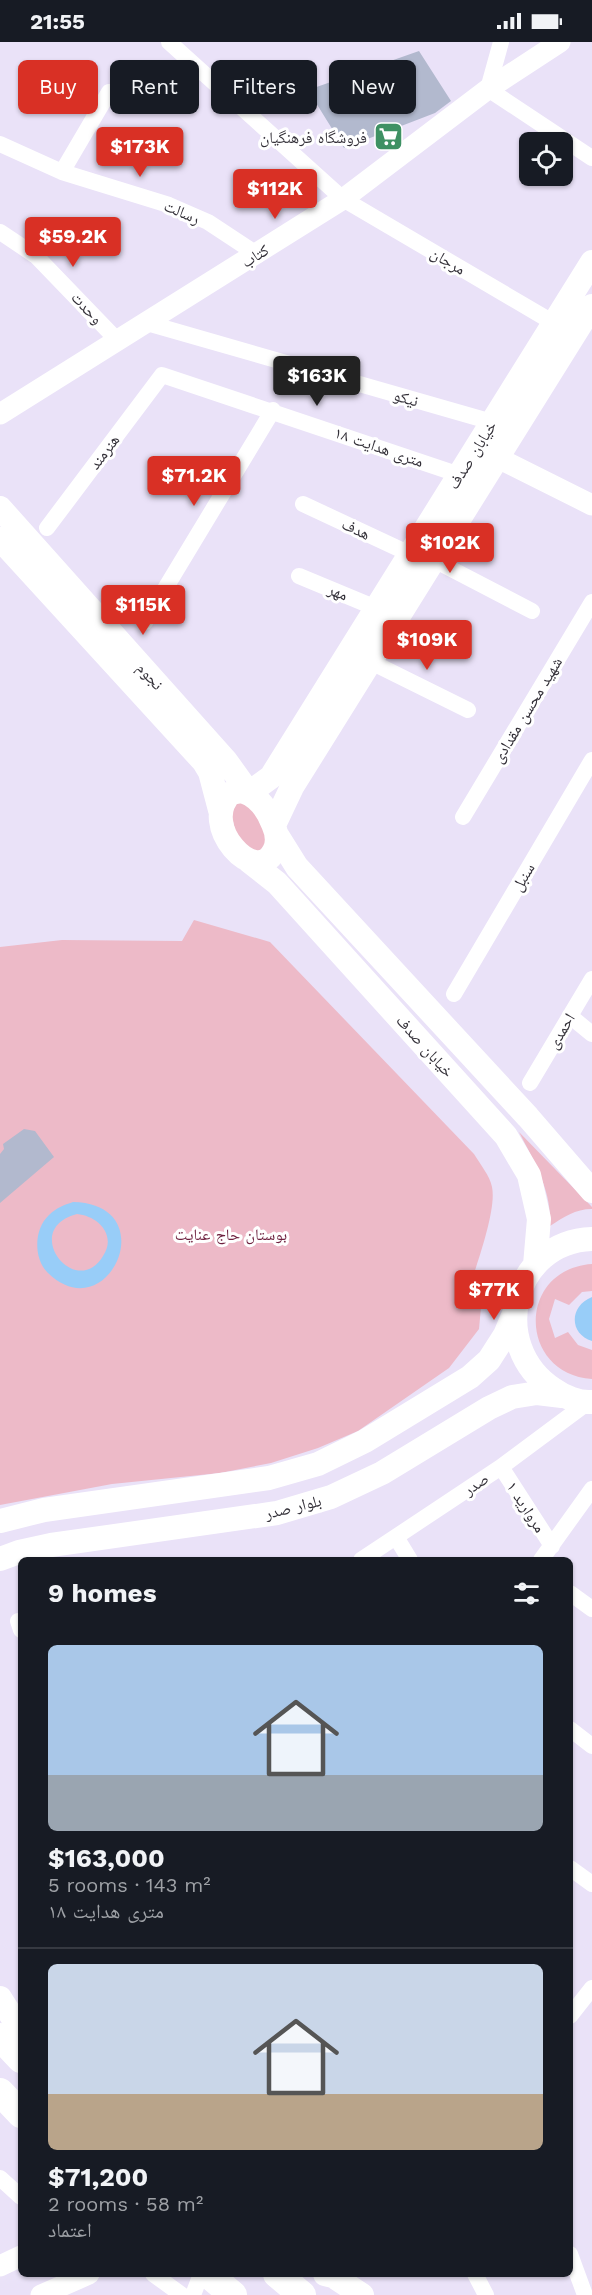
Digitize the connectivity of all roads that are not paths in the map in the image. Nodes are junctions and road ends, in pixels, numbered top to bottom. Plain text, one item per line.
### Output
1 (169, 42) edge
2 (501, 42) edge
3 (560, 42) edge
4 (488, 89) junction
5 (109, 92) dead end
6 (0, 144) edge
7 (592, 158) edge
8 (62, 172) junction
9 (343, 200) junction
10 (0, 232) edge
11 (258, 255) junction
12 (592, 262) edge
13 (592, 306) edge
14 (147, 323) junction
15 (554, 324) junction
16 (118, 341) junction
17 (162, 375) joint
18 (273, 410) junction
19 (0, 414) edge
20 (492, 422) junction
21 (498, 458) junction
22 (460, 475) junction
23 (303, 504) dead end
24 (592, 505) edge
25 (0, 507) edge
26 (47, 528) dead end
27 (0, 539) edge
28 (410, 554) junction
29 (434, 560) junction
30 (299, 576) dead end
31 (592, 602) edge
32 (376, 608) junction
33 (532, 611) dead end
34 (145, 622) dead end
35 (370, 662) junction
36 (468, 710) dead end
37 (592, 760) edge
38 (249, 793) junction
39 (220, 810) junction
40 (463, 817) dead end
41 (275, 830) junction
42 (249, 861) junction
43 (592, 979) edge
44 (454, 994) dead end
45 (570, 1016) junction
46 (592, 1034) edge
47 (530, 1083) dead end
48 (592, 1191) edge
49 (592, 1239) edge
50 (536, 1264) junction
51 (515, 1311) junction
52 (562, 1396) junction
53 (590, 1402) edge
54 (501, 1467) junction
55 (592, 1489) edge
56 (0, 1521) edge
57 (396, 1537) junction
58 (552, 1546) junction
59 (366, 1557) edge
60 (408, 1557) edge
61 (543, 1557) edge
62 (0, 1559) edge
63 (573, 1595) edge
64 (592, 1609) edge
65 (573, 1732) edge
66 (592, 1746) edge
67 (573, 1870) edge
68 (592, 1884) edge
69 (590, 1996) edge
70 (0, 1998) edge
71 (573, 2013) edge
72 (18, 2026) edge
73 (0, 2037) edge
74 (18, 2056) edge
75 (0, 2092) edge
76 (18, 2111) edge
77 (0, 2178) edge
78 (18, 2194) edge
79 (18, 2257) edge
80 (573, 2262) edge
81 (0, 2266) edge
82 (81, 2277) edge
83 (157, 2277) edge
84 (200, 2277) edge
85 (212, 2277) edge
86 (281, 2277) edge
87 (335, 2277) edge
88 (477, 2277) edge
89 (41, 2295) edge
90 (182, 2295) edge
91 (193, 2295) edge
92 (233, 2295) edge
93 (302, 2295) edge
94 (362, 2295) edge
95 (486, 2295) edge
96 (585, 2295) edge

1 - 9 street, مرجان
2 - 4 street
3 - 4 street, کتاب
4 - 7 street
4 - 9 street, کتاب
5 - 8 street
6 - 8 street, رسالت
8 - 11 street, رسالت
9 - 11 street, کتاب
9 - 15 street, مرجان
10 - 16 street, وحدت
11 - 14 street, کتاب
12 - 15 main road, خیابان صدف
13 - 21 main road, خیابان صدف
14 - 16 street, کتاب
14 - 20 street, نیکو
15 - 20 main road, خیابان صدف
16 - 19 street, کتاب
17 - 18 street, ۱۸ متری هدایت
17 - 26 street, هنرمند
18 - 22 street, ۱۸ متری هدایت
18 - 34 street
20 - 22 main road, خیابان صدف
21 - 24 street
21 - 29 main road, خیابان صدف
22 - 28 main road, خیابان صدف
23 - 28 street, هدف
25 - 38 main road, نجوم
27 - 39 main road, نجوم
28 - 32 main road, خیابان صدف
29 - 33 street
29 - 35 main road, خیابان صدف
30 - 32 street, مهر
31 - 40 street, شهید محسن مقدادی
32 - 38 main road, خیابان صدف
35 - 36 street
35 - 41 main road, خیابان صدف
37 - 44 street, سنبل
38 - 39 main road
38 - 41 main road
39 - 42 main road
41 - 42 main road
41 - 48 main road, خیابان صدف
42 - 50 main road, خیابان صدف
43 - 45 street, احمدی
45 - 46 street
45 - 47 street, احمدی
49 - 50 main road
50 - 51 main road
51 - 52 main road
51 - 56 main road, بلوار صدر
52 - 53 main road
52 - 62 main road, بلوار صدر
53 - 54 street, صدر
54 - 57 street, صدر
54 - 58 street, مروارید ۱
55 - 58 street
57 - 59 street, صدر
57 - 60 street
58 - 61 street
63 - 64 street
65 - 66 street
67 - 68 street
69 - 71 street
70 - 72 main road
73 - 74 highway
75 - 76 highway
77 - 78 street
79 - 81 street
80 - 96 street
82 - 89 street
83 - 90 street
84 - 91 street
85 - 92 highway
86 - 93 highway
87 - 94 main road
88 - 95 street

